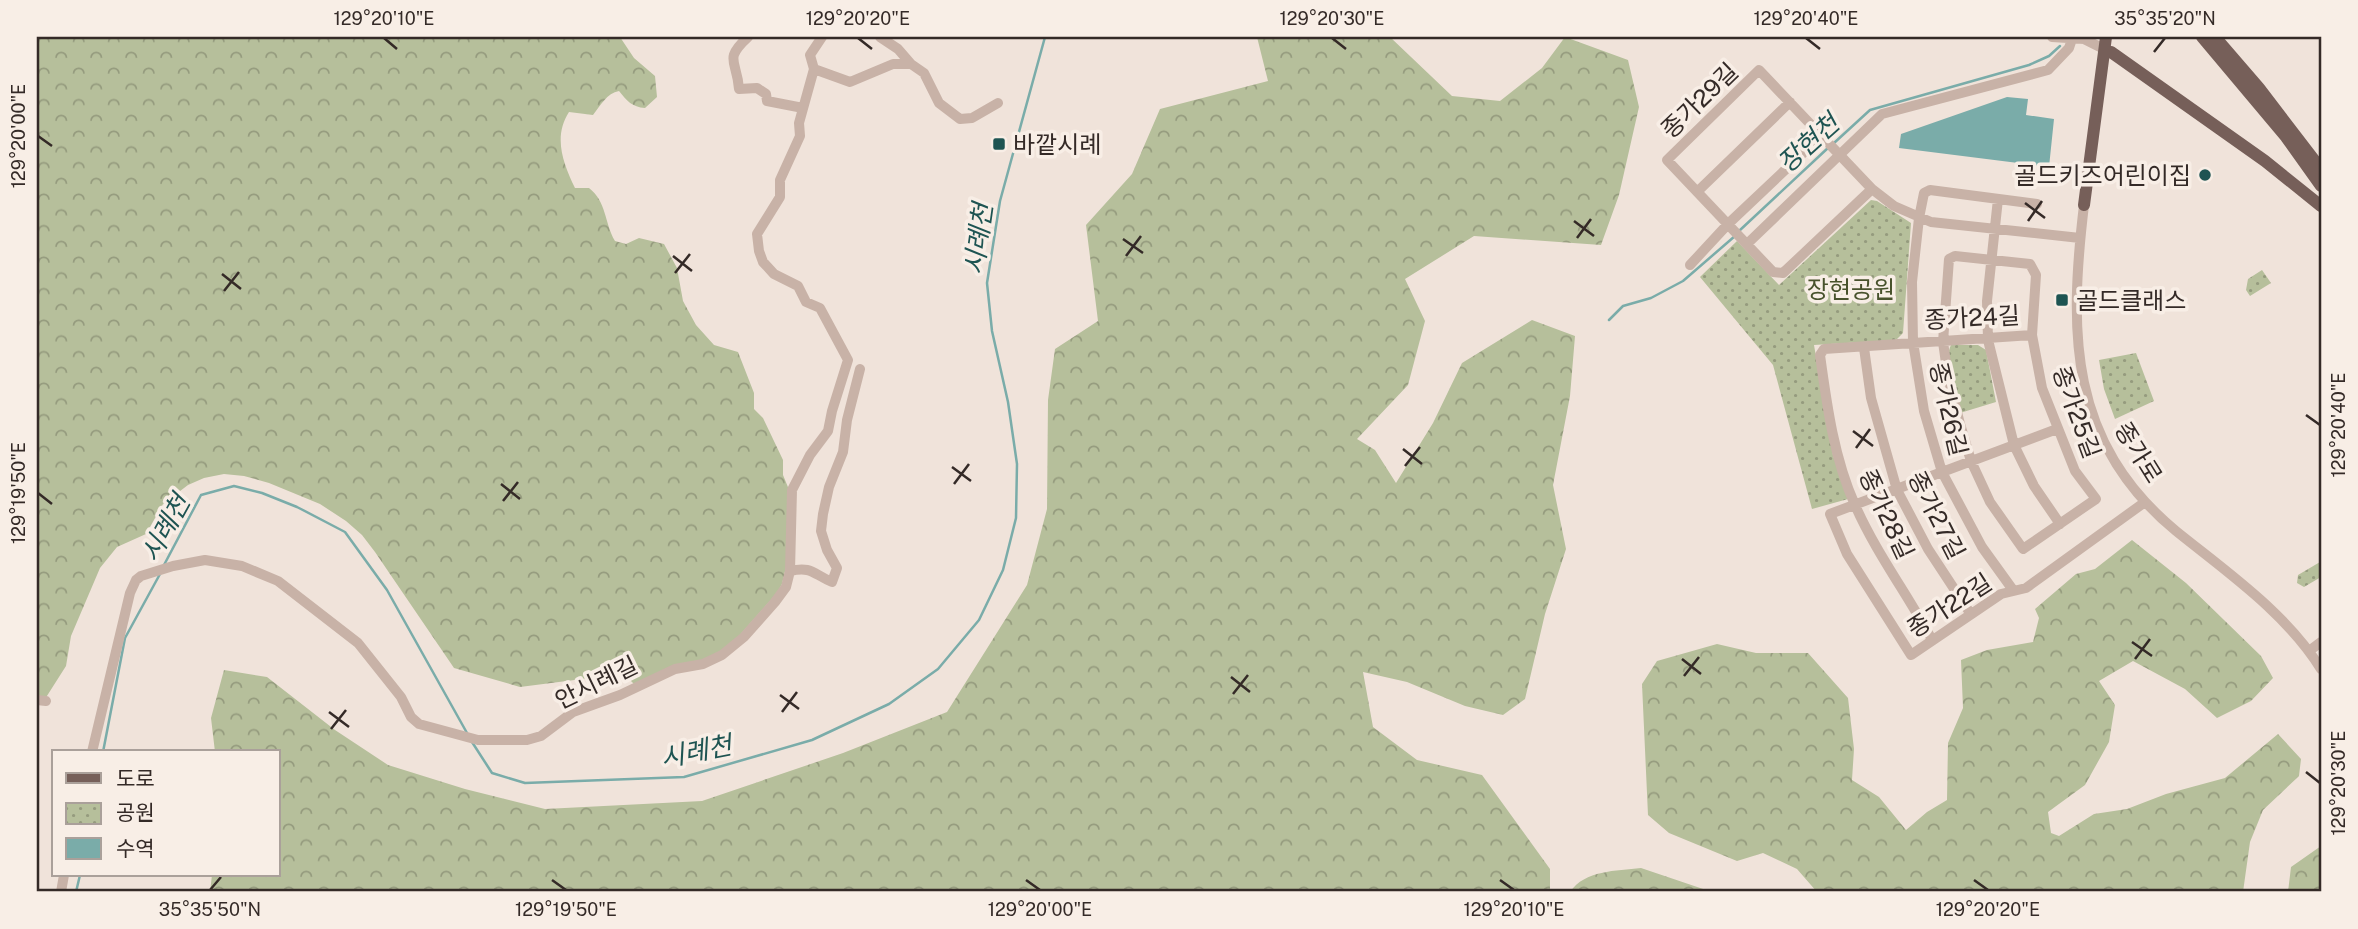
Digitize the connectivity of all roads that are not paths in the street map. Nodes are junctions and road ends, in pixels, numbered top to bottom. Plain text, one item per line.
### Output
1 (748, 37) edge
2 (822, 37) edge
3 (880, 37) edge
4 (2052, 37) edge
5 (2202, 37) edge
6 (2215, 37) edge
7 (2072, 39) junction
8 (2107, 46) edge
9 (911, 64) junction
10 (814, 69) junction
11 (1790, 102) junction
12 (998, 103) dead end
13 (803, 107) junction
14 (1823, 137) junction
15 (1839, 154) junction
16 (2321, 169) edge
17 (2321, 186) edge
18 (1872, 190) junction
19 (1698, 191) junction
20 (1998, 199) junction
21 (2037, 204) dead end
22 (2084, 205) joint
23 (2321, 206) edge
24 (1919, 218) junction
25 (1729, 226) junction
26 (1995, 229) junction
27 (2080, 238) junction
28 (1745, 242) junction
29 (1991, 261) junction
30 (1690, 265) dead end
31 (2032, 335) junction
32 (1988, 340) junction
33 (1913, 342) junction
34 (1943, 342) junction
35 (1864, 348) junction
36 (1819, 355) joint
37 (860, 369) dead end
38 (2057, 429) junction
39 (2014, 445) junction
40 (1971, 461) junction
41 (1942, 472) junction
42 (1897, 490) junction
43 (2145, 502) junction
44 (1855, 505) junction
45 (2060, 524) junction
46 (790, 571) junction
47 (2012, 590) junction
48 (1970, 613) junction
49 (1933, 640) junction
50 (2321, 642) edge
51 (2309, 652) junction
52 (2321, 669) edge
53 (92, 750) edge

1 - 13 street
2 - 10 street, 안시례길
3 - 9 street
4 - 7 street
5 - 17 main road
6 - 16 main road
7 - 8 street
7 - 15 street
8 - 22 main road
8 - 23 main road
9 - 10 street
9 - 12 street
10 - 13 street, 안시례길
11 - 14 street, 종가29길
11 - 19 street
11 - 19 street, 종가29길
13 - 46 street, 안시례길
14 - 15 street, 종가29길
14 - 25 street
15 - 18 street, 종가29길
15 - 28 street
18 - 24 street, 종가29길
18 - 28 street, 종가29길
19 - 25 street, 종가29길
20 - 21 street
20 - 24 street
20 - 26 street
22 - 27 street, 종가로
24 - 26 street, 종가29길
24 - 33 street, 종가26길
25 - 28 street, 종가29길
25 - 30 street
26 - 27 street, 종가29길
26 - 29 street
27 - 43 street, 종가로
29 - 31 street, 종가25길
29 - 32 street
29 - 34 street
31 - 32 street, 종가24길
31 - 38 street, 종가25길
32 - 34 street, 종가24길
32 - 39 street
33 - 34 street, 종가24길
33 - 35 street, 종가24길
33 - 41 street, 종가26길
34 - 40 street
35 - 36 street, 종가24길
35 - 42 street, 종가27길
36 - 44 street, 종가28길
37 - 46 street
38 - 39 street
38 - 45 street, 종가25길
39 - 40 street
39 - 45 street
40 - 41 street
40 - 45 street
41 - 42 street
41 - 47 street, 종가26길
42 - 44 street
42 - 48 street, 종가27길
43 - 47 street, 종가22길
43 - 51 street, 종가로
44 - 49 street, 종가28길
44 - 49 street, 종가22길
46 - 53 street, 안시례길
47 - 48 street, 종가22길
48 - 49 street, 종가22길
50 - 51 street
51 - 52 street, 종가로

